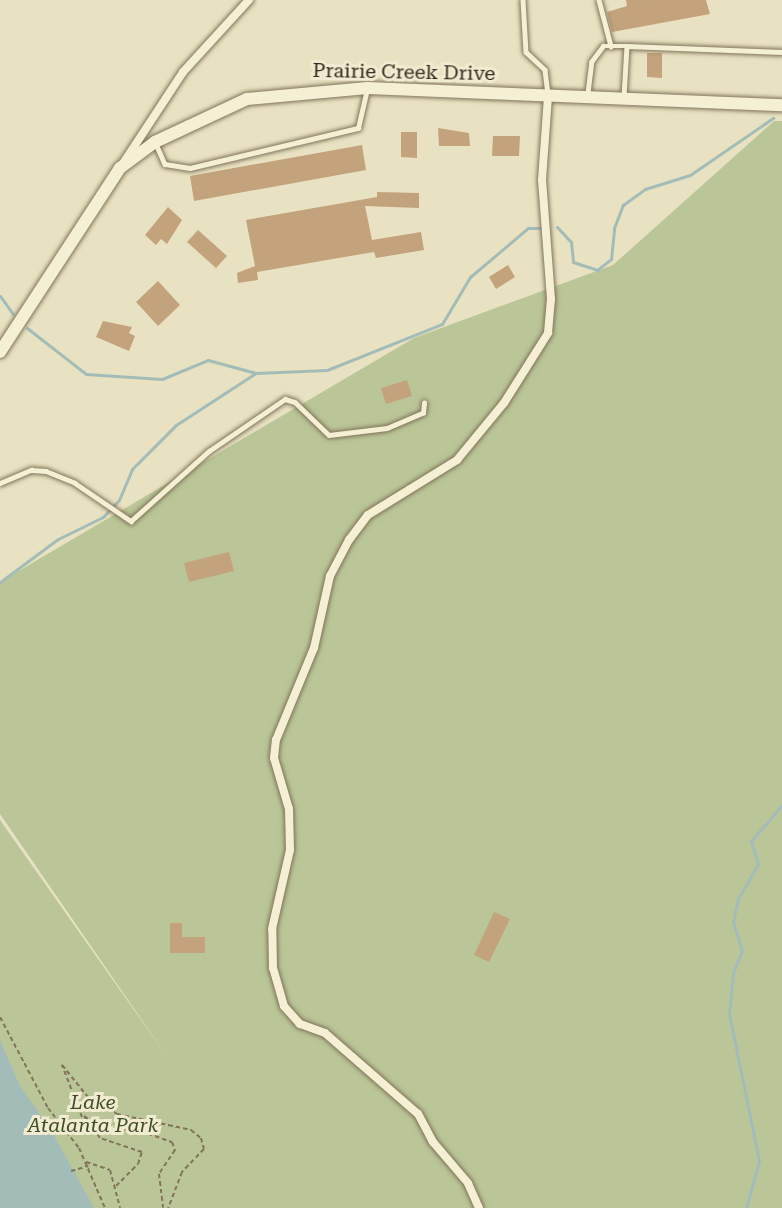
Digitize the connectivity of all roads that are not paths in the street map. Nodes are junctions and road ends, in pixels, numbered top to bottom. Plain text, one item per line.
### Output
1 (249, 0) edge
2 (523, 0) edge
3 (599, 0) edge
4 (610, 46) junction
5 (627, 46) junction
6 (782, 52) edge
7 (368, 88) junction
8 (548, 96) junction
9 (587, 97) junction
10 (624, 99) junction
11 (782, 105) edge
12 (155, 142) junction
13 (120, 168) junction
14 (0, 351) edge
15 (424, 403) dead end
16 (0, 483) edge
17 (479, 1208) edge

1 - 13 street
2 - 8 lane
3 - 4 lane
4 - 5 lane
4 - 9 lane
5 - 6 lane
5 - 10 lane
7 - 8 main road, Prairie Creek Drive
7 - 12 main road, Prairie Creek Drive
7 - 12 lane
8 - 9 main road, Prairie Creek Drive
8 - 17 street
9 - 10 main road, Prairie Creek Drive
10 - 11 main road, Prairie Creek Drive
12 - 13 main road, Prairie Creek Drive
13 - 14 main road, Prairie Creek Drive
15 - 16 lane

